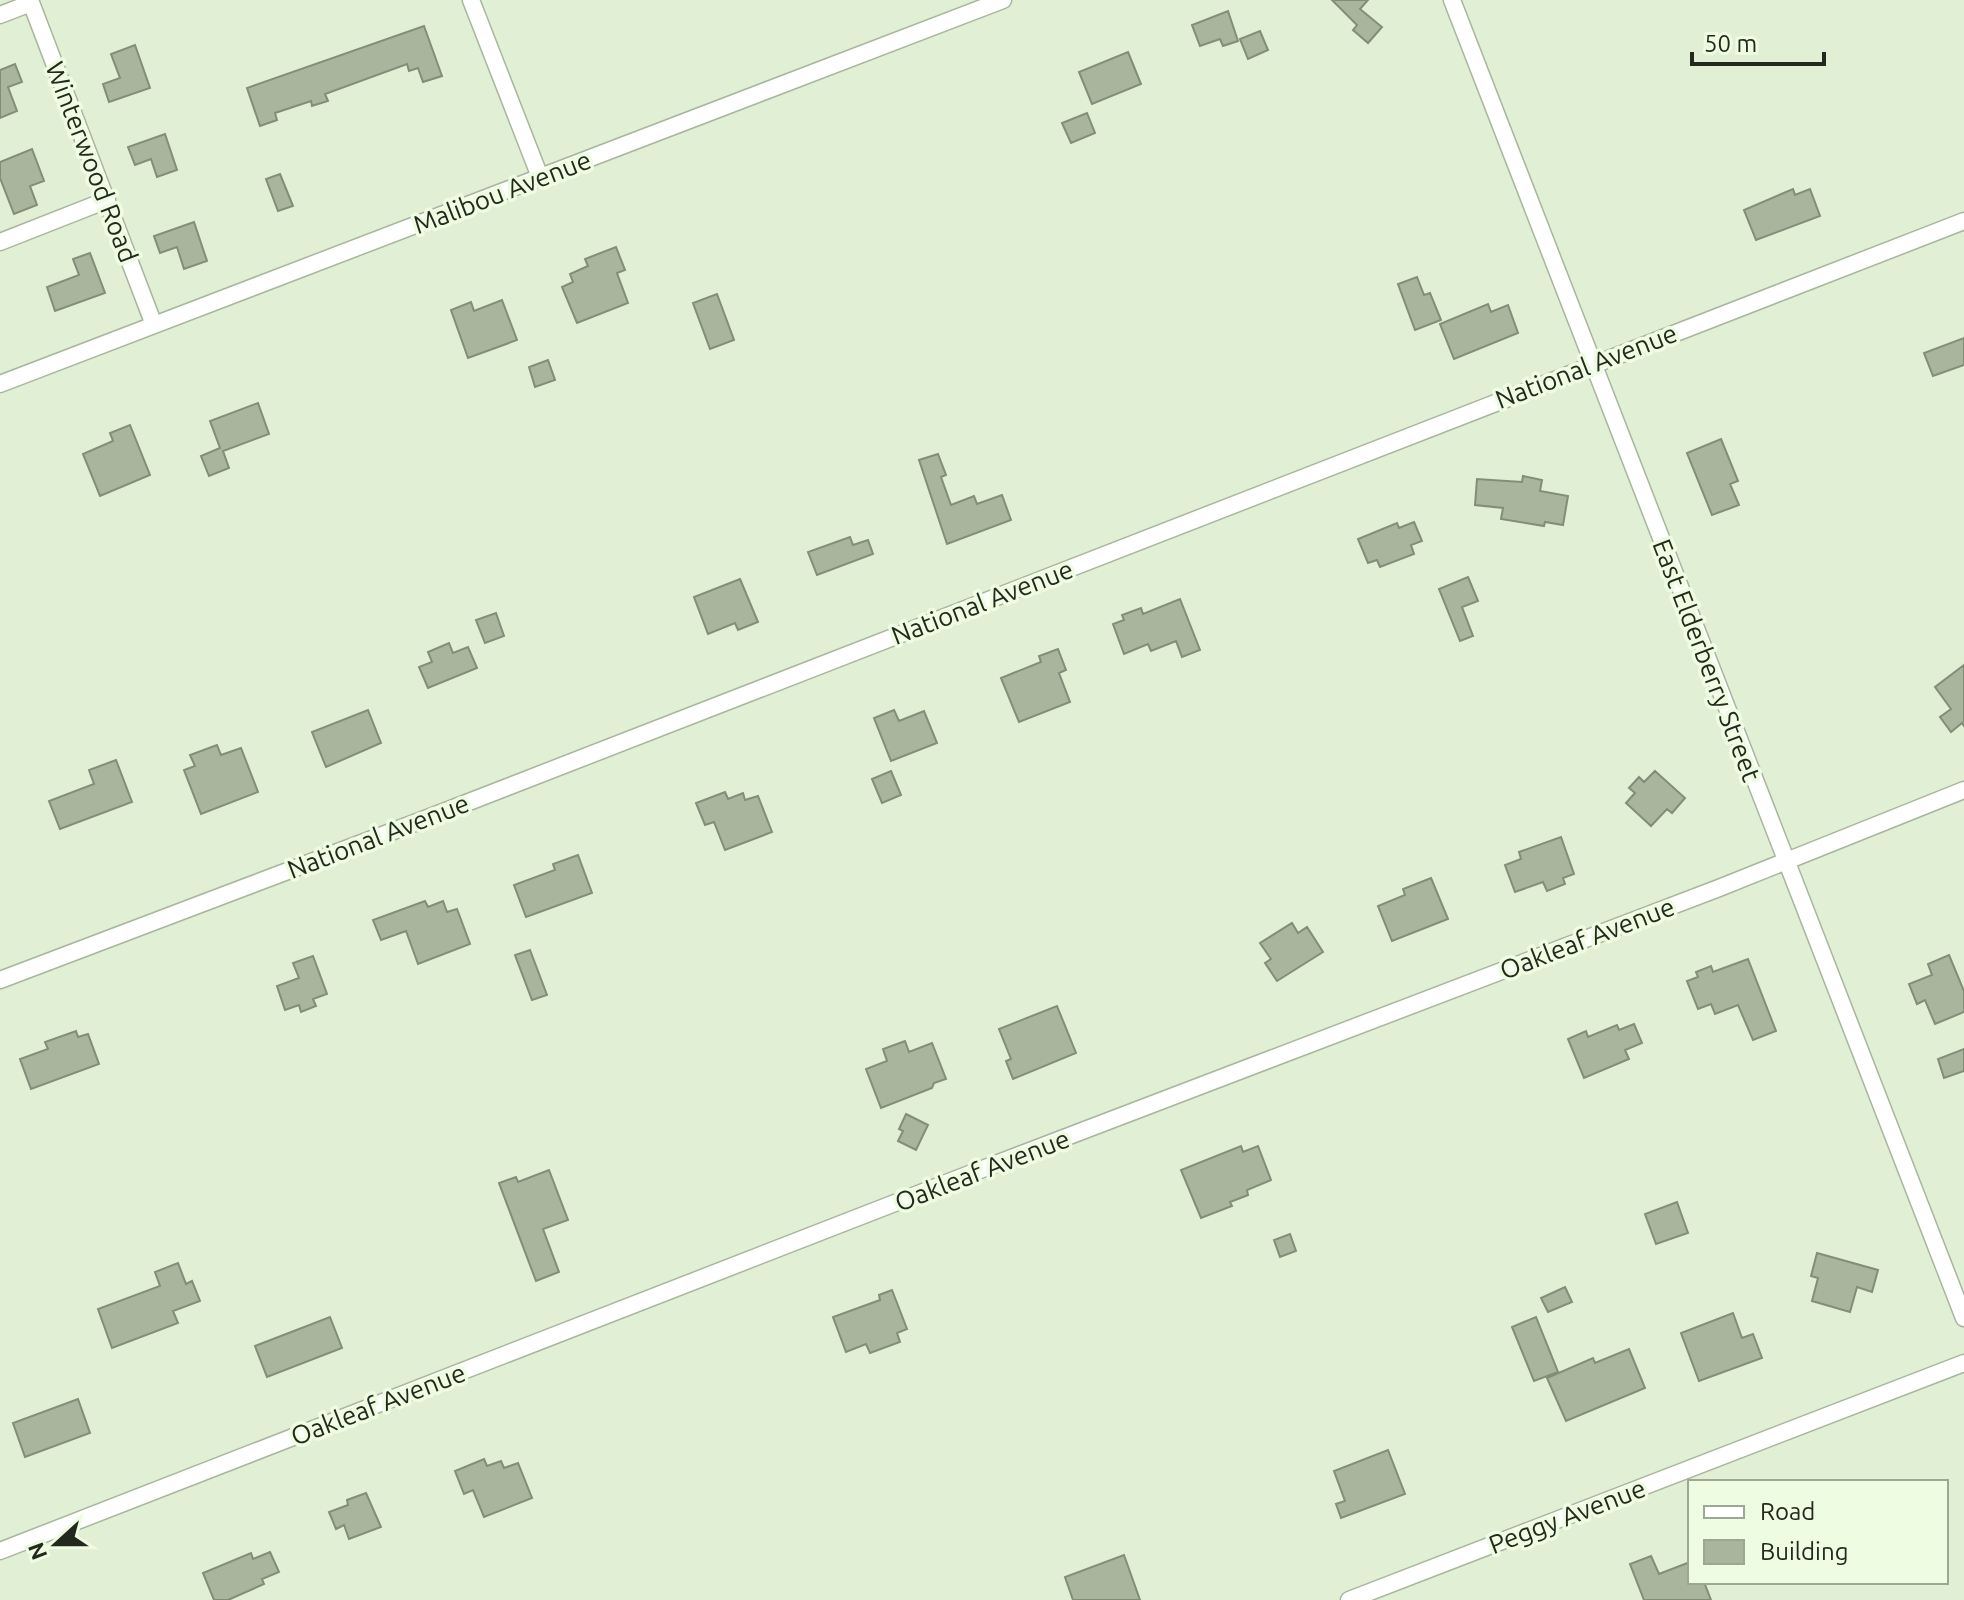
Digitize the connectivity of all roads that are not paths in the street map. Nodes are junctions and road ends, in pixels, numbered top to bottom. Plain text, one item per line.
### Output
1 (471, 0) edge
2 (1003, 0) edge
3 (1452, 0) edge
4 (31, 2) edge
5 (0, 15) edge
6 (540, 177) junction
7 (107, 200) junction
8 (1964, 221) edge
9 (0, 242) edge
10 (154, 325) junction
11 (1592, 364) junction
12 (0, 384) edge
13 (1964, 790) edge
14 (1785, 861) junction
15 (0, 980) edge
16 (1964, 1318) edge
17 (1964, 1363) edge
18 (0, 1551) edge
19 (1349, 1600) edge

1 - 6 street
2 - 6 street, Malibou Avenue
3 - 11 street, East Elderberry Street
4 - 5 street
4 - 7 street, Winterwood Road
6 - 10 street, Malibou Avenue
7 - 9 street
7 - 10 street, Winterwood Road
8 - 11 street, National Avenue
10 - 12 street, Malibou Avenue
11 - 14 street, East Elderberry Street
11 - 15 street, National Avenue
13 - 14 street, Oakleaf Avenue
14 - 16 street, East Elderberry Street
14 - 18 street, Oakleaf Avenue
17 - 19 street, Peggy Avenue

